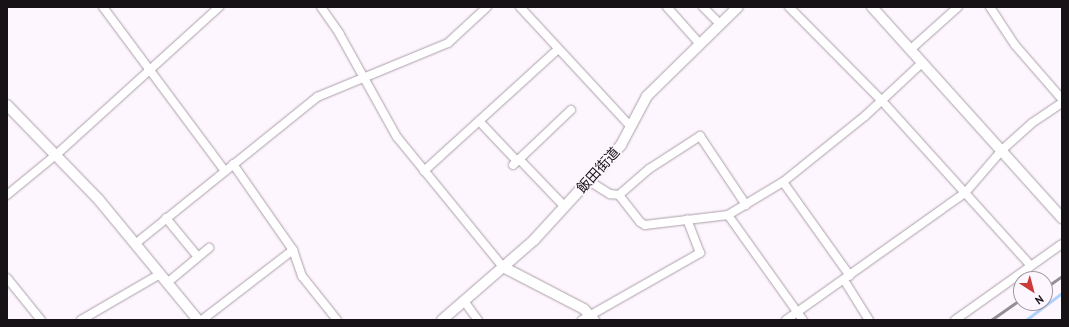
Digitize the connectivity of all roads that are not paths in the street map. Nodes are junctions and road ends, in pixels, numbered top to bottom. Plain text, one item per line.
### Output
1 (103, 7) edge
2 (219, 7) edge
3 (321, 7) edge
4 (487, 7) edge
5 (520, 7) edge
6 (667, 7) edge
7 (703, 7) edge
8 (738, 7) edge
9 (789, 7) edge
10 (872, 7) edge
11 (958, 7) edge
12 (991, 7) edge
13 (720, 24) junction
14 (700, 44) junction
15 (558, 49) junction
16 (911, 49) junction
17 (923, 62) junction
18 (149, 70) junction
19 (363, 77) junction
20 (1062, 99) edge
21 (882, 101) junction
22 (1062, 103) edge
23 (7, 105) edge
24 (571, 110) dead end
25 (479, 121) junction
26 (630, 127) junction
27 (1002, 150) junction
28 (57, 154) junction
29 (516, 162) junction
30 (233, 164) junction
31 (225, 171) junction
32 (424, 171) junction
33 (589, 181) junction
34 (783, 182) junction
35 (965, 193) junction
36 (7, 195) edge
37 (619, 195) junction
38 (746, 205) junction
39 (565, 207) junction
40 (728, 215) junction
41 (166, 218) junction
42 (1062, 218) edge
43 (686, 219) junction
44 (135, 244) junction
45 (1062, 244) edge
46 (210, 248) dead end
47 (293, 250) junction
48 (198, 257) junction
49 (1031, 266) junction
50 (502, 267) junction
51 (160, 274) junction
52 (7, 278) edge
53 (847, 278) junction
54 (167, 283) junction
55 (464, 301) junction
56 (797, 312) junction
57 (93, 313) junction
58 (589, 318) edge
59 (41, 320) edge
60 (81, 320) edge
61 (99, 320) edge
62 (198, 320) edge
63 (202, 320) edge
64 (337, 320) edge
65 (442, 320) edge
66 (478, 320) edge
67 (786, 320) edge
68 (803, 320) edge
69 (870, 320) edge
70 (955, 320) edge

1 - 18 street
2 - 18 street
3 - 19 street
4 - 19 street
5 - 15 street
6 - 14 street
7 - 13 street
8 - 13 street, 飯田街道
9 - 21 street
10 - 16 street
11 - 16 street
12 - 20 street
13 - 14 street, 飯田街道
14 - 26 street, 飯田街道
15 - 25 street
15 - 26 street
16 - 17 street
17 - 21 street
17 - 27 street
18 - 28 street
18 - 31 street
19 - 30 street
19 - 32 street
21 - 34 street
21 - 35 street
22 - 27 street
23 - 28 street
24 - 29 street
25 - 29 street
25 - 32 street
26 - 33 street, 飯田街道
27 - 35 street
27 - 42 street
28 - 36 street
28 - 44 street
29 - 39 street
30 - 31 street
30 - 47 street
31 - 41 street
32 - 50 street
33 - 37 street
33 - 39 street, 飯田街道
34 - 38 street
34 - 53 street
35 - 49 street
35 - 53 street
37 - 38 street
37 - 43 street
38 - 40 street
39 - 50 street, 飯田街道
40 - 43 street
40 - 56 street
41 - 44 street
41 - 48 street
43 - 58 street
44 - 51 street
45 - 49 street
46 - 48 street
47 - 63 street
47 - 64 street
48 - 54 street
49 - 70 street
50 - 55 street, 飯田街道
50 - 58 street
51 - 54 street
51 - 57 street
52 - 59 street
53 - 56 street
53 - 69 street
54 - 62 street
55 - 65 street, 飯田街道
55 - 66 street
56 - 67 street
56 - 68 street
57 - 60 street
57 - 61 street

